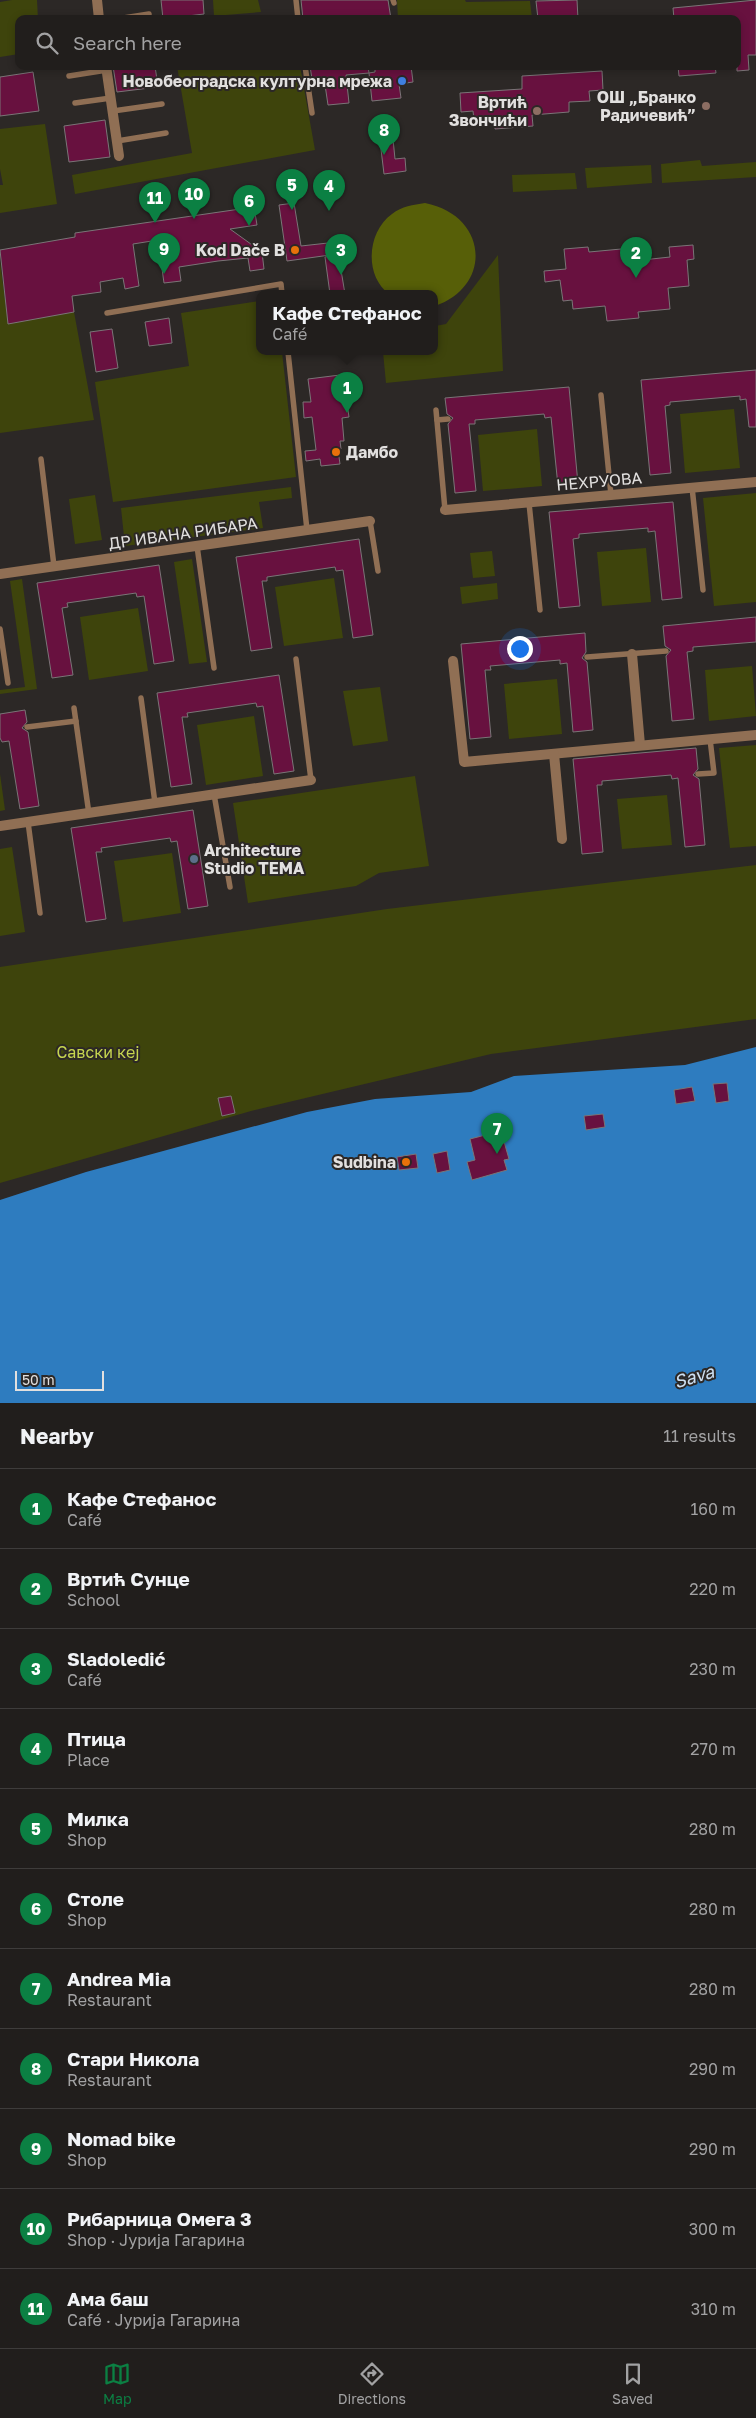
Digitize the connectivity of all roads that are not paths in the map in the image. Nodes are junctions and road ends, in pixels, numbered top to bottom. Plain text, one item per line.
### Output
1 (97, 0) edge
2 (296, 0) edge
3 (149, 14) dead end
4 (99, 15) edge
5 (143, 15) edge
6 (298, 15) edge
7 (97, 70) edge
8 (106, 70) edge
9 (306, 70) edge
10 (69, 76) dead end
11 (111, 98) junction
12 (75, 103) dead end
13 (162, 104) dead end
14 (113, 111) junction
15 (312, 112) dead end
16 (166, 134) dead end
17 (117, 141) junction
18 (119, 156) dead end
19 (282, 290) edge
20 (107, 312) dead end
21 (288, 355) edge
22 (601, 395) dead end
23 (436, 410) dead end
24 (448, 419) dead end
25 (437, 420) junction
26 (41, 459) dead end
27 (756, 482) edge
28 (692, 487) junction
29 (611, 495) junction
30 (528, 503) junction
31 (445, 510) joint
32 (370, 521) joint
33 (307, 530) junction
34 (196, 546) junction
35 (54, 566) junction
36 (378, 571) dead end
37 (0, 574) edge
38 (703, 590) dead end
39 (540, 610) dead end
40 (0, 628) edge
41 (666, 651) dead end
42 (632, 654) junction
43 (587, 657) dead end
44 (296, 659) dead end
45 (453, 661) dead end
46 (214, 668) dead end
47 (8, 683) dead end
48 (141, 698) dead end
49 (74, 708) dead end
50 (76, 720) junction
51 (28, 727) dead end
52 (756, 735) edge
53 (710, 739) junction
54 (640, 745) junction
55 (554, 754) junction
56 (698, 774) dead end
57 (311, 780) joint
58 (214, 794) junction
59 (155, 803) junction
60 (90, 814) junction
61 (28, 822) junction
62 (0, 826) edge
63 (562, 839) dead end
64 (230, 887) dead end
65 (40, 913) dead end

1 - 4 street
2 - 6 lane
3 - 5 lane
7 - 10 lane
8 - 11 street
9 - 15 lane
11 - 12 lane
11 - 14 street
13 - 14 lane
14 - 17 street
16 - 17 lane
17 - 18 street
19 - 20 lane
21 - 33 lane
22 - 29 lane
23 - 25 lane
24 - 25 lane
25 - 31 lane
26 - 35 lane
27 - 28 street, НЕХРУОВА
28 - 29 street, НЕХРУОВА
28 - 38 lane
29 - 30 street, НЕХРУОВА
30 - 31 street, НЕХРУОВА
30 - 39 lane
32 - 33 street, ДР ИВАНА РИБАРА
32 - 36 lane
33 - 34 street, ДР ИВАНА РИБАРА
34 - 35 street, ДР ИВАНА РИБАРА
34 - 46 lane
35 - 37 street, ДР ИВАНА РИБАРА
40 - 47 lane
41 - 42 lane
42 - 43 lane
42 - 54 street
44 - 57 lane
45 - 55 street
48 - 59 lane
49 - 50 lane
50 - 51 lane
50 - 60 lane
52 - 53 street
53 - 54 street
53 - 56 lane
54 - 55 street
55 - 63 street
57 - 58 street
58 - 59 street
58 - 64 lane
59 - 60 street
60 - 61 street
61 - 62 street
61 - 65 lane

